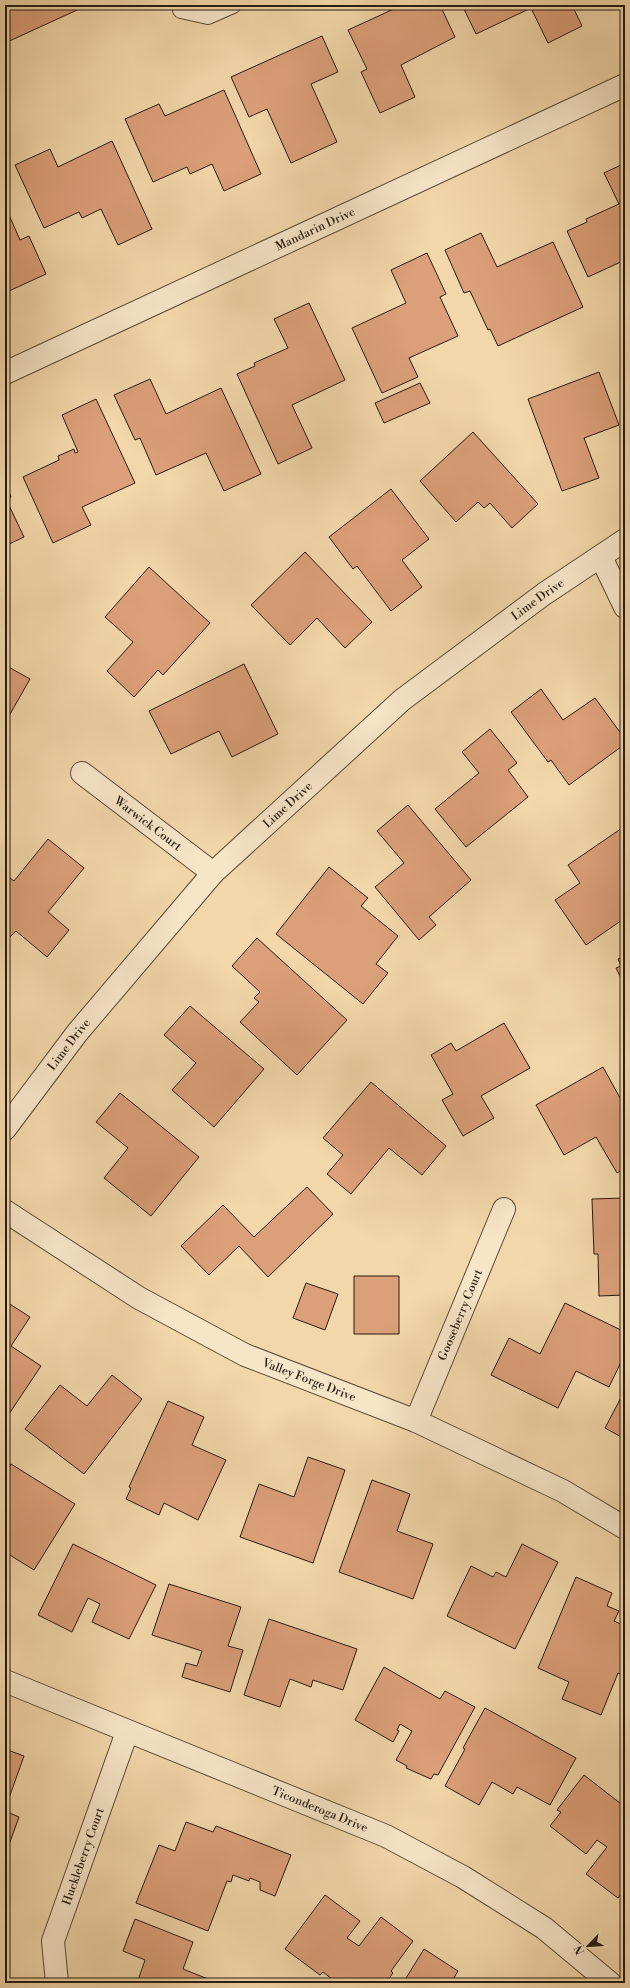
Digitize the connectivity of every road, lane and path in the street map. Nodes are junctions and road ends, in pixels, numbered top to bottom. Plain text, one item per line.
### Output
1 (233, 5) edge
2 (181, 10) dead end
3 (625, 85) edge
4 (5, 373) edge
5 (625, 540) edge
6 (601, 557) junction
7 (625, 607) edge
8 (82, 773) dead end
9 (213, 873) junction
10 (5, 1129) edge
11 (504, 1209) dead end
12 (5, 1211) edge
13 (416, 1421) junction
14 (625, 1528) edge
15 (5, 1681) edge
16 (127, 1732) junction
17 (57, 1983) edge
18 (610, 1983) edge

1 - 2 lane
3 - 4 street, Mandarin Drive
5 - 6 street, Lime Drive
6 - 7 street
6 - 9 street, Lime Drive
8 - 9 street, Warwick Court
9 - 10 street, Lime Drive
11 - 13 street, Gooseberry Court
12 - 13 street, Valley Forge Drive
13 - 14 street, Valley Forge Drive
15 - 16 street, Ticonderoga Drive
16 - 17 street, Huckleberry Court
16 - 18 street, Ticonderoga Drive

